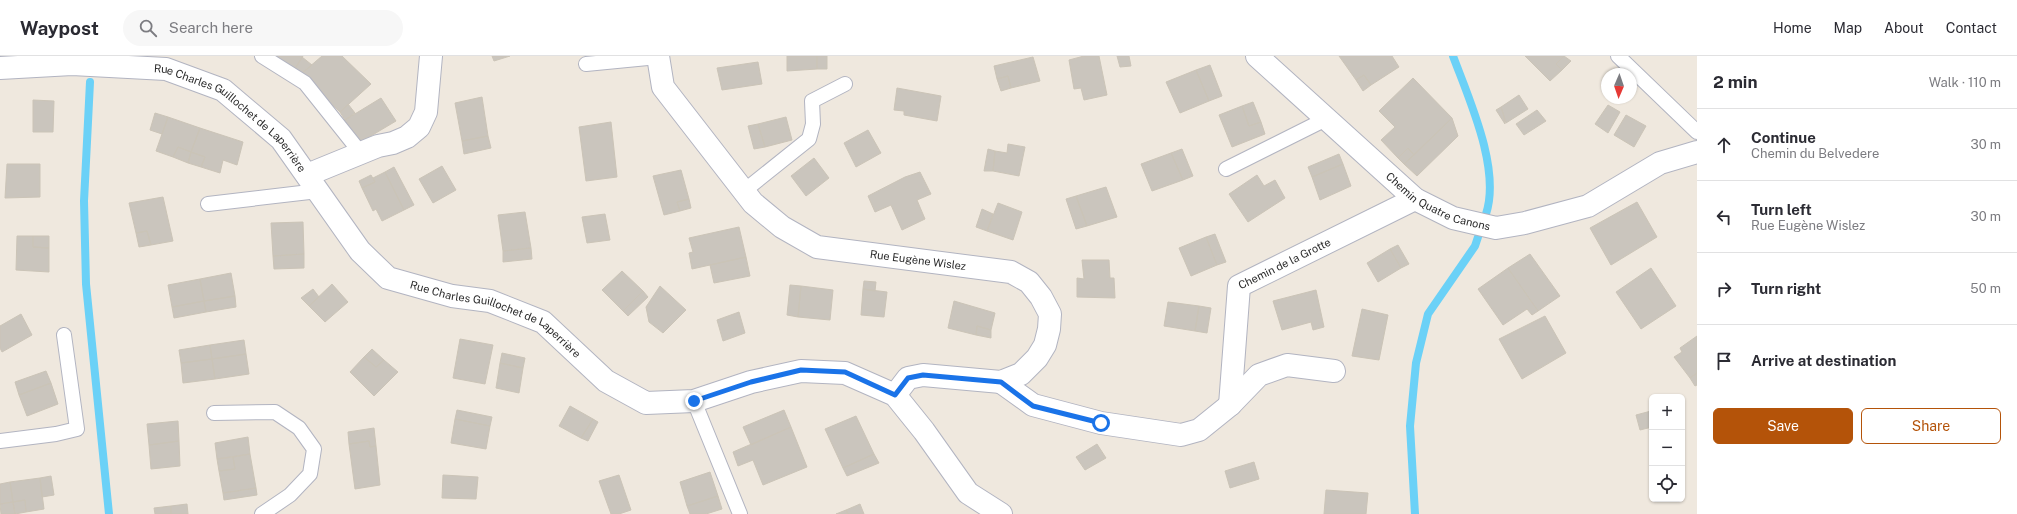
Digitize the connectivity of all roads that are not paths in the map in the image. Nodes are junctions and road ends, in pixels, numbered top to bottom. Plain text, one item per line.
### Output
1 (262, 56) edge
2 (431, 56) edge
3 (1257, 56) edge
4 (1618, 56) edge
5 (658, 57) edge
6 (72, 60) edge
7 (119, 61) edge
8 (586, 64) dead end
9 (0, 68) edge
10 (845, 84) dead end
11 (1326, 119) junction
12 (1697, 132) edge
13 (360, 152) junction
14 (1697, 152) edge
15 (1226, 169) dead end
16 (312, 183) junction
17 (744, 191) junction
18 (1415, 199) junction
19 (208, 204) dead end
20 (64, 335) dead end
21 (1334, 371) dead end
22 (1001, 382) junction
23 (895, 395) junction
24 (694, 401) junction
25 (1230, 404) junction
26 (214, 414) dead end
27 (0, 441) edge
28 (262, 514) edge
29 (740, 514) edge
30 (1001, 514) edge

1 - 13 lane
2 - 13 street
3 - 11 street, Chemin Quatre Canons
4 - 12 lane
5 - 8 lane
5 - 17 street, Rue Eugène Wislez
6 - 7 street, Rue Charles Guillochet de Laperrière
6 - 9 street, Rue Charles Guillochet de Laperrière
7 - 16 street, Rue Charles Guillochet de Laperrière
10 - 17 lane
11 - 15 lane
11 - 18 street, Chemin Quatre Canons
13 - 16 street
14 - 18 street, Chemin Quatre Canons
16 - 19 lane
16 - 24 street, Rue Charles Guillochet de Laperrière
17 - 22 street, Rue Eugène Wislez
18 - 25 street, Chemin de la Grotte
20 - 27 lane
21 - 25 street
22 - 23 street, Rue Eugène Wislez
22 - 25 street
23 - 24 street, Rue Charles Guillochet de Laperrière
23 - 30 street, Rue Charles Guillochet de Laperrière
24 - 29 lane
26 - 28 lane

